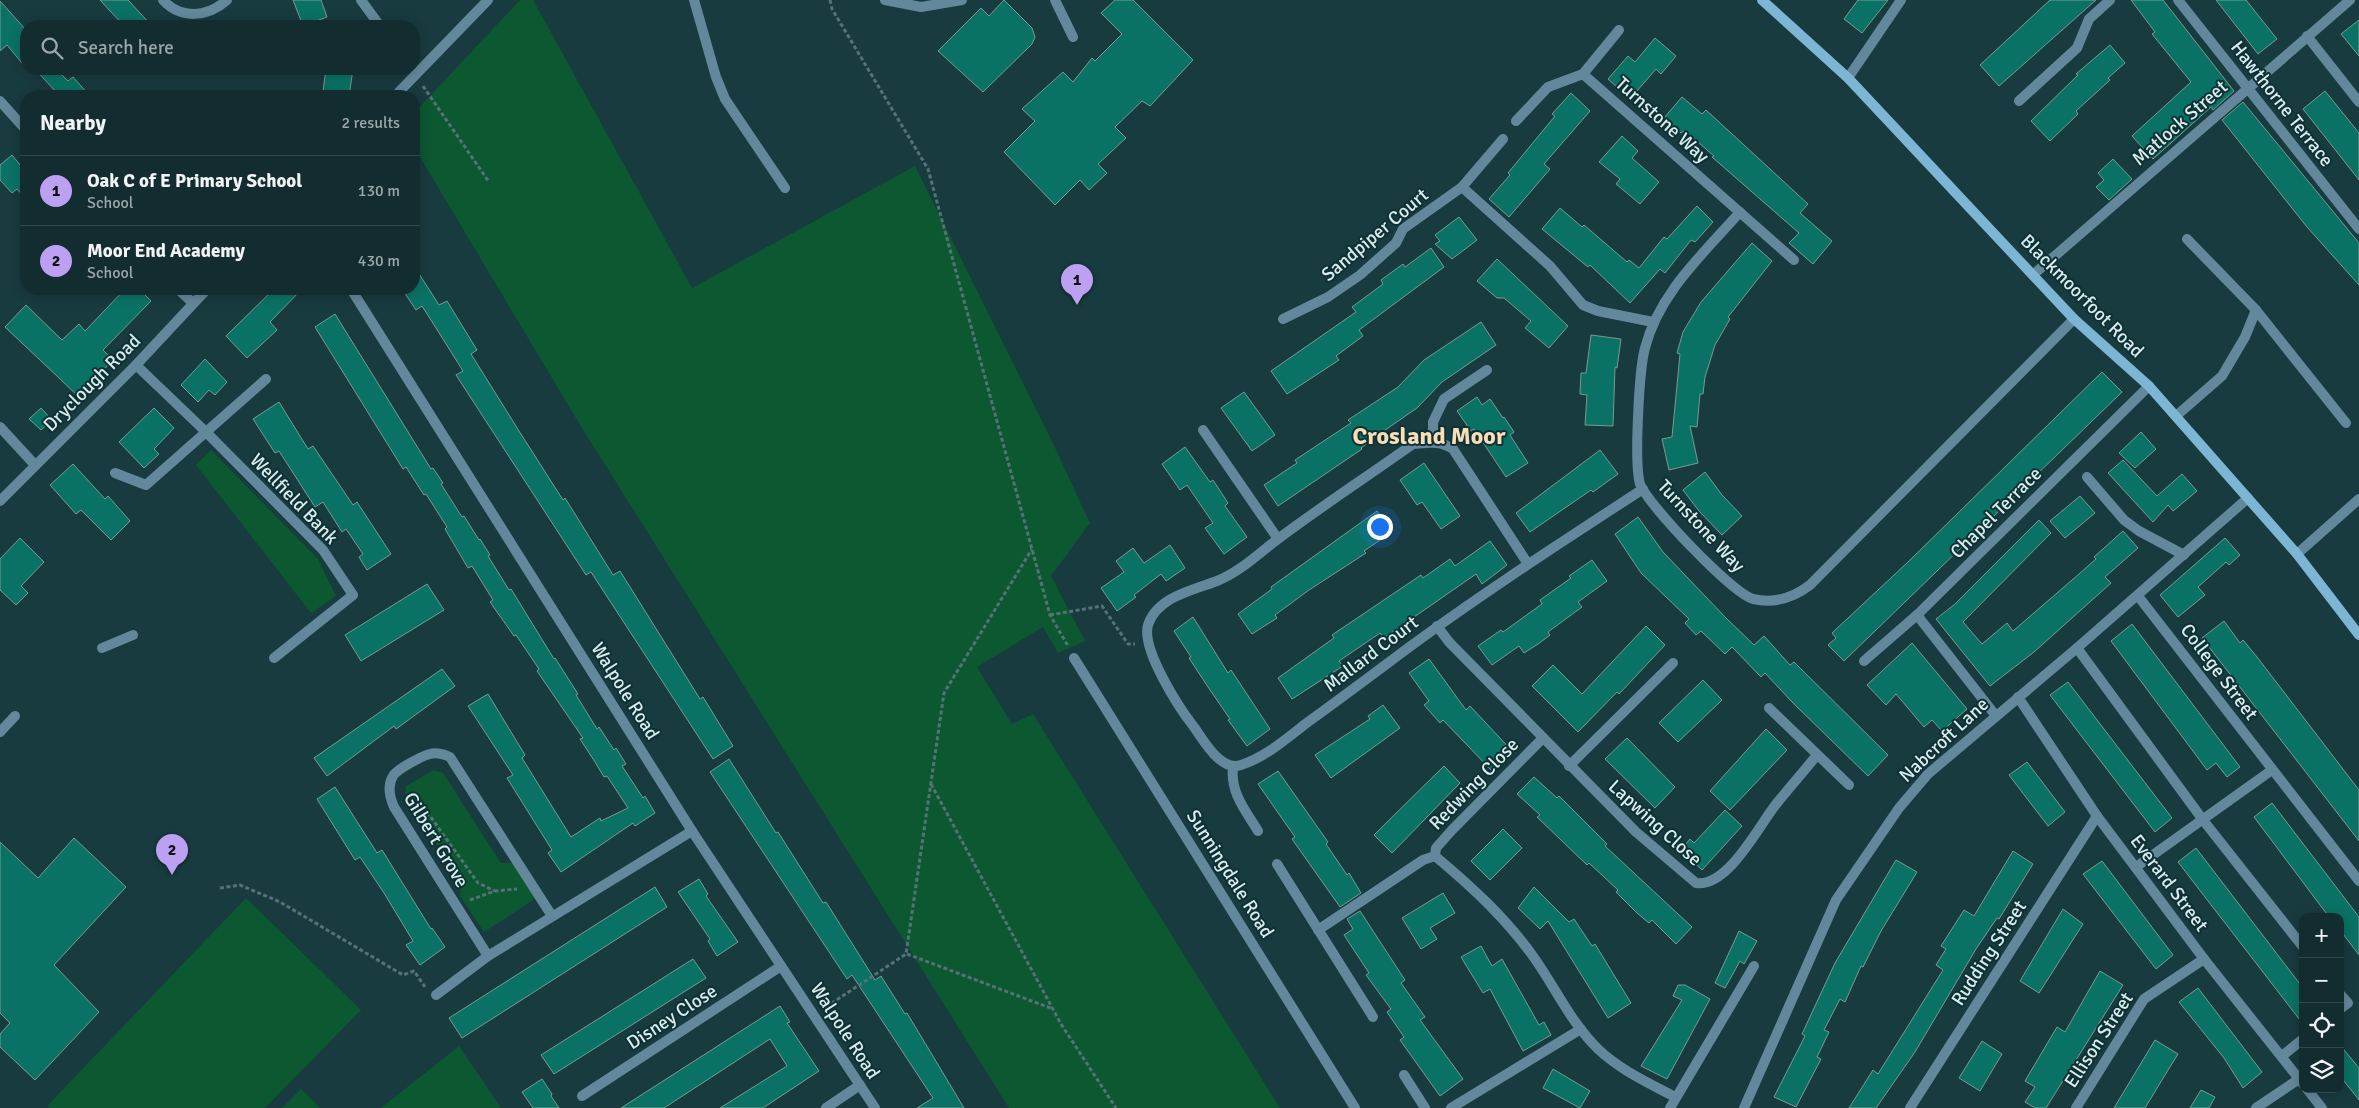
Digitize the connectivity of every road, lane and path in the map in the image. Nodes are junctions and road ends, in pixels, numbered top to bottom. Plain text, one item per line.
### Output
1 (163, 0) edge
2 (227, 0) edge
3 (361, 0) edge
4 (488, 0) edge
5 (694, 0) edge
6 (830, 0) edge
7 (885, 0) edge
8 (962, 0) edge
9 (1055, 0) edge
10 (1762, 0) edge
11 (1901, 0) edge
12 (2110, 0) edge
13 (2178, 0) edge
14 (2350, 0) edge
15 (376, 20) edge
16 (1619, 30) dead end
17 (1073, 36) dead end
18 (2307, 36) junction
19 (420, 65) edge
20 (1583, 74) junction
21 (411, 75) edge
22 (415, 75) edge
23 (1848, 78) junction
24 (2247, 88) junction
25 (400, 90) edge
26 (0, 101) edge
27 (2019, 101) dead end
28 (2359, 102) edge
29 (1516, 121) dead end
30 (20, 123) edge
31 (1503, 139) dead end
32 (489, 182) dead end
33 (1462, 187) junction
34 (785, 188) dead end
35 (1740, 212) junction
36 (2359, 229) edge
37 (2187, 239) dead end
38 (1794, 260) dead end
39 (2034, 274) junction
40 (184, 295) edge
41 (202, 295) edge
42 (355, 295) edge
43 (193, 303) junction
44 (2256, 310) junction
45 (1283, 319) dead end
46 (2074, 319) junction
47 (1653, 322) junction
48 (136, 365) junction
49 (1487, 370) dead end
50 (266, 379) dead end
51 (2149, 386) junction
52 (2176, 416) junction
53 (2346, 423) dead end
54 (0, 427) edge
55 (1202, 430) dead end
56 (206, 432) junction
57 (1433, 442) junction
58 (36, 465) junction
59 (115, 473) dead end
60 (2086, 477) dead end
61 (1642, 489) junction
62 (2248, 498) junction
63 (2359, 499) edge
64 (0, 501) edge
65 (1278, 538) junction
66 (1032, 549) junction
67 (2297, 554) junction
68 (2184, 555) junction
69 (1528, 564) junction
70 (2138, 596) junction
71 (1050, 615) junction
72 (1917, 616) junction
73 (1438, 626) junction
74 (133, 635) dead end
75 (2359, 635) edge
76 (1148, 644) junction
77 (102, 648) dead end
78 (2078, 648) junction
79 (274, 658) dead end
80 (1074, 658) joint
81 (1864, 661) dead end
82 (1673, 663) dead end
83 (2018, 697) junction
84 (1769, 708) dead end
85 (15, 716) dead end
86 (1996, 716) junction
87 (0, 732) edge
88 (1543, 738) junction
89 (1817, 756) junction
90 (1233, 766) junction
91 (1569, 766) junction
92 (2272, 770) junction
93 (931, 783) junction
94 (1849, 785) dead end
95 (394, 807) junction
96 (2097, 816) junction
97 (2203, 820) junction
98 (692, 831) junction
99 (1258, 831) dead end
100 (1435, 856) junction
101 (1277, 864) dead end
102 (2136, 867) junction
103 (2359, 881) edge
104 (533, 887) junction
105 (220, 888) dead end
106 (495, 891) junction
107 (454, 904) junction
108 (552, 916) junction
109 (1318, 930) junction
110 (2299, 941) edge
111 (906, 954) junction
112 (488, 956) junction
113 (2204, 959) junction
114 (781, 966) junction
115 (1754, 966) dead end
116 (436, 995) joint
117 (1054, 1009) junction
118 (814, 1015) junction
119 (1373, 1017) dead end
120 (1581, 1029) junction
121 (2299, 1042) edge
122 (2282, 1056) junction
123 (1404, 1075) dead end
124 (2299, 1079) edge
125 (2299, 1083) edge
126 (860, 1086) junction
127 (2310, 1093) edge
128 (582, 1096) dead end
129 (1675, 1097) junction
130 (826, 1108) edge
131 (875, 1108) edge
132 (1116, 1108) edge
133 (1355, 1108) edge
134 (1425, 1108) edge
135 (1451, 1108) edge
136 (1670, 1108) edge
137 (1744, 1108) edge
138 (1910, 1108) edge
139 (2076, 1108) edge
140 (2256, 1108) edge
141 (2322, 1108) edge

1 - 2 street
3 - 15 street
4 - 19 street
5 - 34 street
6 - 66 path
7 - 8 street
9 - 17 street
10 - 23 street, Blackmoorfoot Road
11 - 23 street
12 - 27 street
13 - 24 street, Hawthorne Terrace
14 - 18 street, Matlock Street
16 - 20 street
18 - 24 street, Matlock Street
18 - 28 street
20 - 29 street
20 - 35 street, Turnstone Way
21 - 25 street
22 - 32 path
23 - 39 street, Blackmoorfoot Road
24 - 36 street, Hawthorne Terrace
24 - 39 street, Matlock Street
26 - 30 street
31 - 33 street, Sandpiper Court
33 - 45 street, Sandpiper Court
33 - 47 street
35 - 38 street, Turnstone Way
35 - 47 street, Turnstone Way
37 - 44 street
39 - 46 street, Blackmoorfoot Road
40 - 43 street
41 - 43 street, Dryclough Road
42 - 98 street, Walpole Road
43 - 48 street, Dryclough Road
44 - 52 street
44 - 53 street
46 - 51 street, Blackmoorfoot Road
46 - 61 street, Turnstone Way
47 - 61 street, Turnstone Way
48 - 56 street, Wellfield Bank
48 - 58 street, Dryclough Road
49 - 57 street
50 - 56 street
51 - 52 street, Blackmoorfoot Road
51 - 72 street, Chapel Terrace
52 - 62 street, Blackmoorfoot Road
54 - 58 street
55 - 65 street
56 - 59 street
56 - 79 street, Wellfield Bank
57 - 65 street
57 - 69 street
58 - 64 street, Dryclough Road
60 - 68 street
61 - 69 street, Mallard Court
62 - 67 street, Blackmoorfoot Road
62 - 68 street, Nabcroft Lane
63 - 67 street
65 - 76 street
66 - 71 path
66 - 93 path
67 - 75 street, Blackmoorfoot Road
68 - 70 street, Nabcroft Lane
69 - 73 street, Mallard Court
70 - 78 street, Nabcroft Lane
70 - 92 street, College Street
71 - 76 path
71 - 80 path
72 - 81 street, Chapel Terrace
72 - 86 street
73 - 88 street, Lapwing Close
73 - 90 street, Mallard Court
74 - 77 street
76 - 90 street
78 - 83 street, Nabcroft Lane
78 - 97 street
80 - 133 street, Sunningdale Road
82 - 91 street
83 - 86 street, Nabcroft Lane
83 - 96 street, Everard Street
84 - 89 street
85 - 87 street
86 - 137 street, Nabcroft Lane
88 - 91 street, Lapwing Close
88 - 100 street, Redwing Close
89 - 91 street, Lapwing Close
89 - 94 street
90 - 99 street
92 - 97 street
92 - 103 street, College Street
93 - 111 path
93 - 117 path
95 - 104 street, Gilbert Grove
95 - 106 path
95 - 107 street, Gilbert Grove
96 - 102 street, Everard Street
96 - 138 street, Rudding Street
97 - 102 street
97 - 110 street
98 - 108 street
98 - 114 street, Walpole Road
100 - 109 street, Redwing Close
100 - 120 street, Redwing Close
101 - 109 street
102 - 113 street, Everard Street
104 - 106 path
104 - 108 street, Gilbert Grove
105 - 116 path
106 - 107 path
107 - 112 street, Gilbert Grove
108 - 112 street
109 - 119 street
111 - 117 path
111 - 118 path
112 - 116 street
113 - 122 street, Everard Street
113 - 139 street, Ellison Street
114 - 118 street, Walpole Road
114 - 128 street, Disney Close
115 - 129 street
117 - 132 path
118 - 126 street, Walpole Road
120 - 129 street, Redwing Close
120 - 135 street
121 - 122 street
122 - 124 street, Everard Street
123 - 134 street
125 - 140 street
126 - 130 street
126 - 131 street, Walpole Road
127 - 141 street
129 - 136 street

